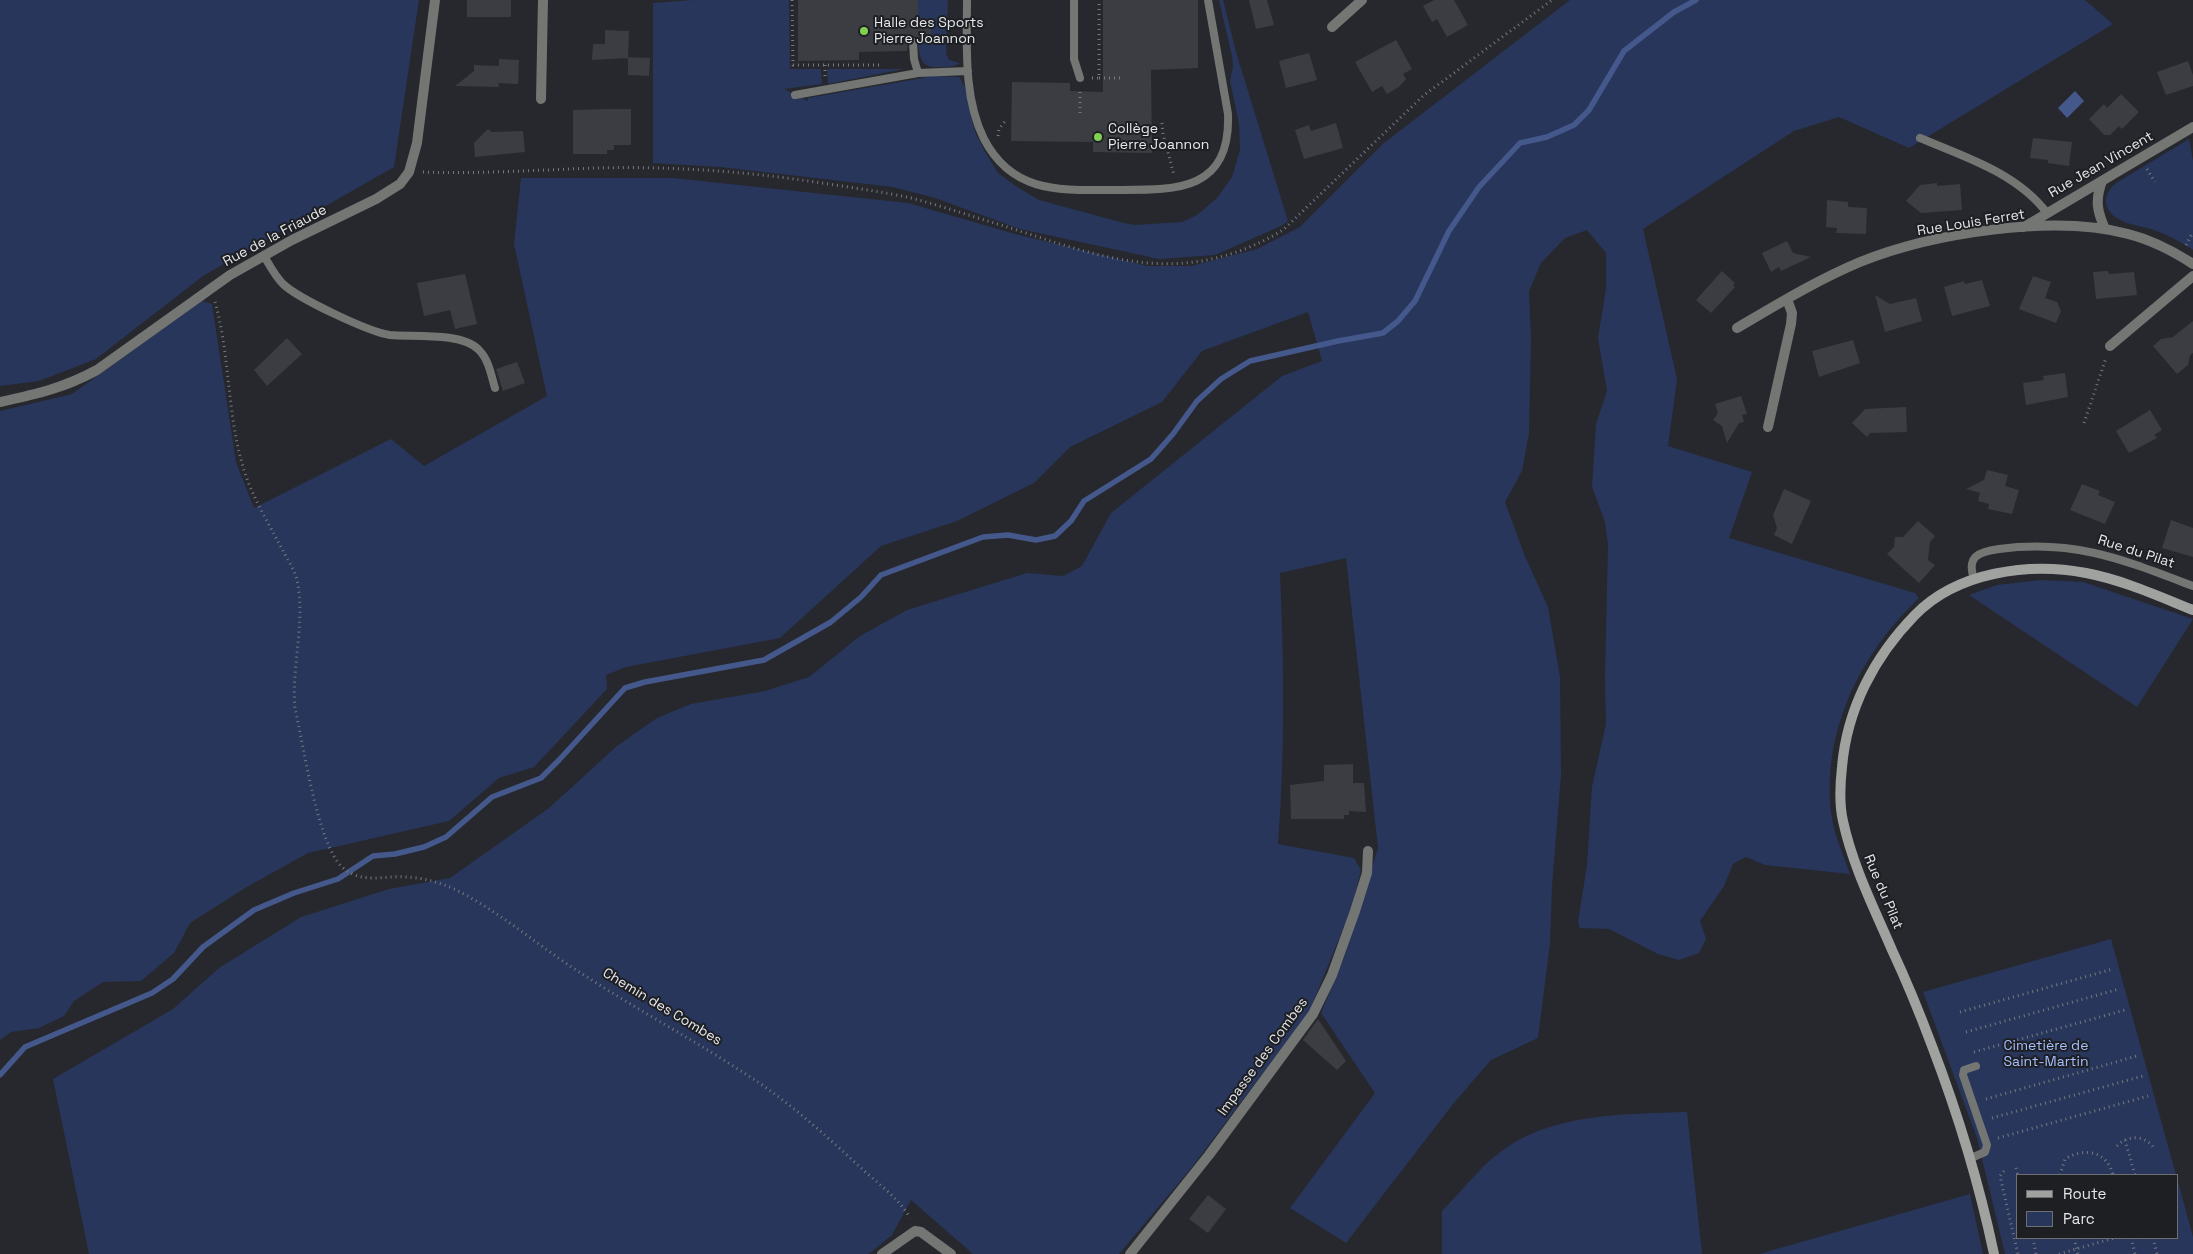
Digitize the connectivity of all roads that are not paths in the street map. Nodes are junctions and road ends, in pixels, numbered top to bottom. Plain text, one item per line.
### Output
1 (435, 0) edge
2 (543, 0) edge
3 (967, 0) edge
4 (1074, 0) edge
5 (1208, 0) edge
6 (1362, 0) edge
7 (1332, 27) dead end
8 (913, 42) dead end
9 (968, 71) junction
10 (918, 73) junction
11 (1080, 78) road end
12 (795, 95) dead end
13 (541, 99) dead end
14 (2193, 127) edge
15 (1920, 138) dead end
16 (2102, 181) junction
17 (2047, 213) junction
18 (2024, 227) junction
19 (2105, 229) junction
20 (264, 256) junction
21 (2193, 264) edge
22 (2193, 276) edge
23 (1787, 299) junction
24 (1737, 328) dead end
25 (2110, 346) road end
26 (495, 388) dead end
27 (0, 402) edge
28 (1768, 427) dead end
29 (1974, 579) junction
30 (2193, 586) edge
31 (2193, 610) edge
32 (1368, 852) dead end
33 (1976, 1066) dead end
34 (1971, 1158) junction
35 (882, 1254) edge
36 (951, 1254) edge
37 (1130, 1254) edge
38 (1994, 1254) edge

1 - 20 street, Rue de la Friaude
2 - 13 street
3 - 9 lane
4 - 11 lane
5 - 9 lane
6 - 7 street
8 - 10 lane
9 - 10 lane
10 - 12 lane
14 - 16 street, Rue Jean Vincent
15 - 17 lane
16 - 17 street, Rue Jean Vincent
16 - 19 street
17 - 18 street, Rue Jean Vincent
18 - 19 street, Rue Louis Ferret
18 - 23 street, Rue Louis Ferret
19 - 21 street, Rue Louis Ferret
20 - 26 lane
20 - 27 street, Rue de la Friaude
22 - 25 street
23 - 24 street, Rue Louis Ferret
23 - 28 street
29 - 30 lane, Rue du Pilat
29 - 31 main road, Rue du Pilat
29 - 34 main road, Rue du Pilat
32 - 37 street, Impasse des Combes
33 - 34 lane
34 - 38 main road, Rue du Pilat
35 - 36 street

